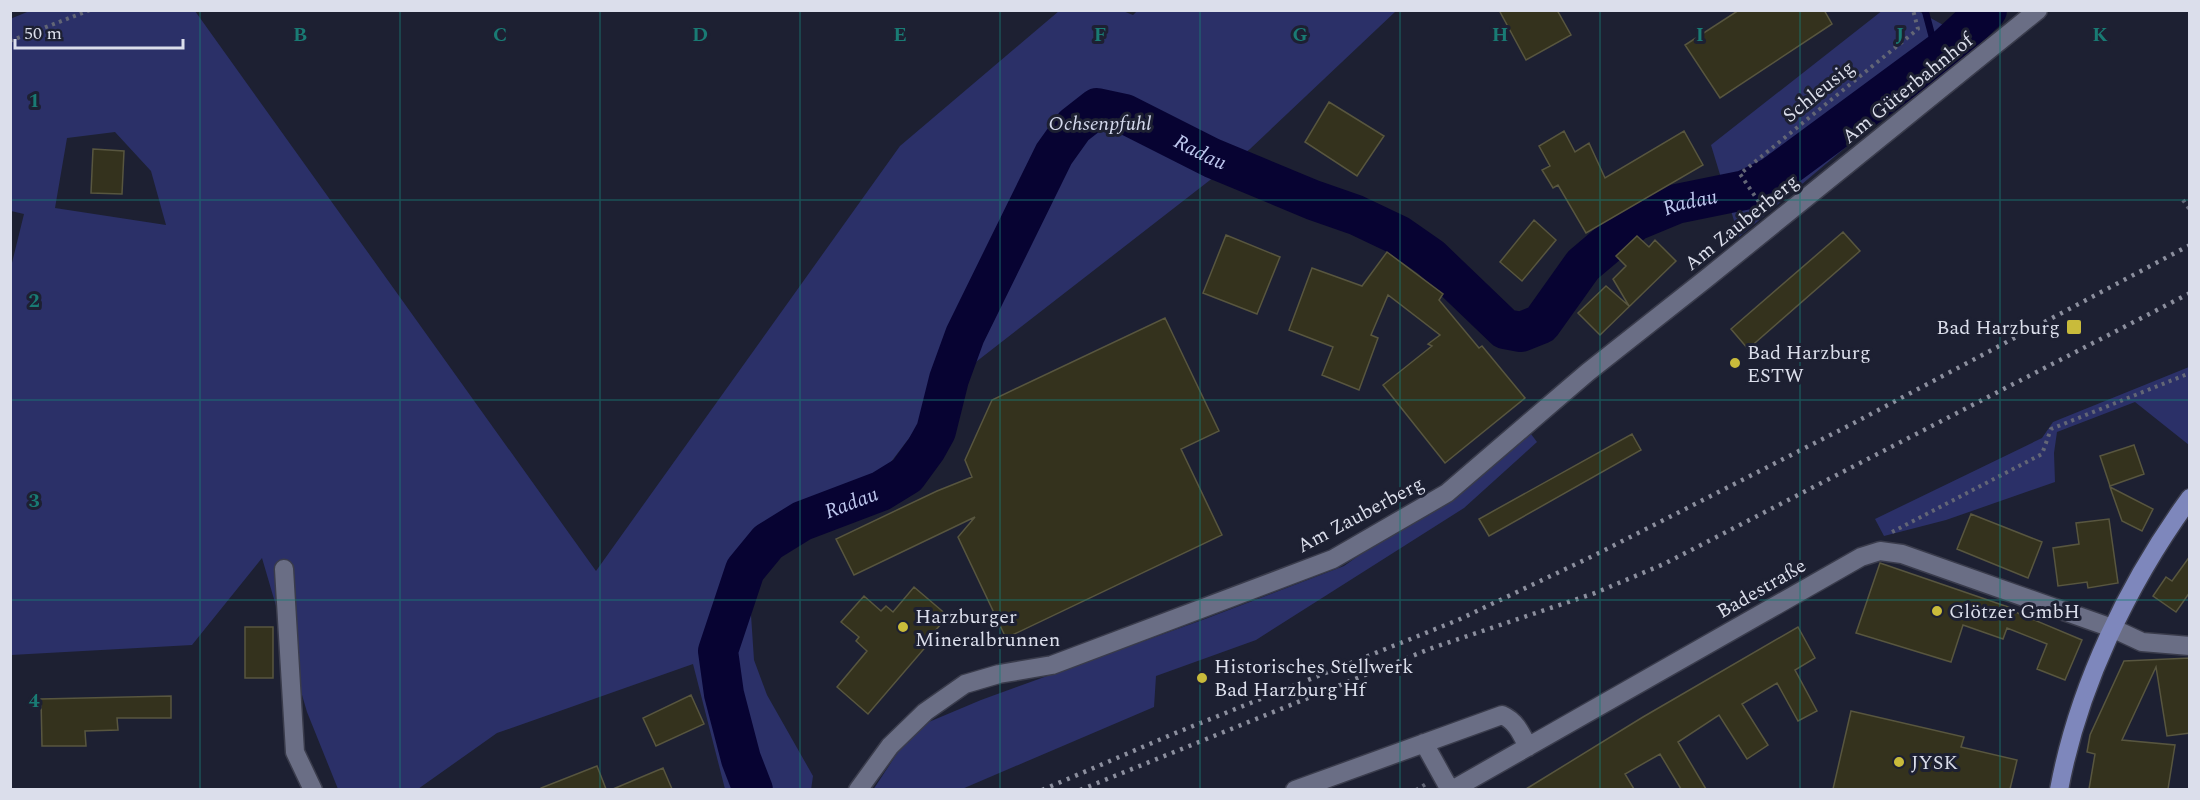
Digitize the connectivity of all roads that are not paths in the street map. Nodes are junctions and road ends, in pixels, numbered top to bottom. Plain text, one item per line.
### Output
1 (2038, 10) edge
2 (1832, 177) joint
3 (2190, 498) edge
4 (284, 569) dead end
5 (2112, 628) junction
6 (2190, 646) edge
7 (1424, 743) junction
8 (1528, 747) junction
9 (313, 789) edge
10 (858, 789) edge
11 (1295, 789) edge
12 (1451, 789) edge
13 (2059, 789) edge

1 - 2 street, Am Güterbahnhof
2 - 10 street, Am Zauberberg
3 - 5 main road
4 - 9 street
5 - 6 street, Badestraße
5 - 8 street, Badestraße
5 - 13 main road
7 - 8 street
7 - 11 street
7 - 12 street
8 - 12 street, Badestraße

